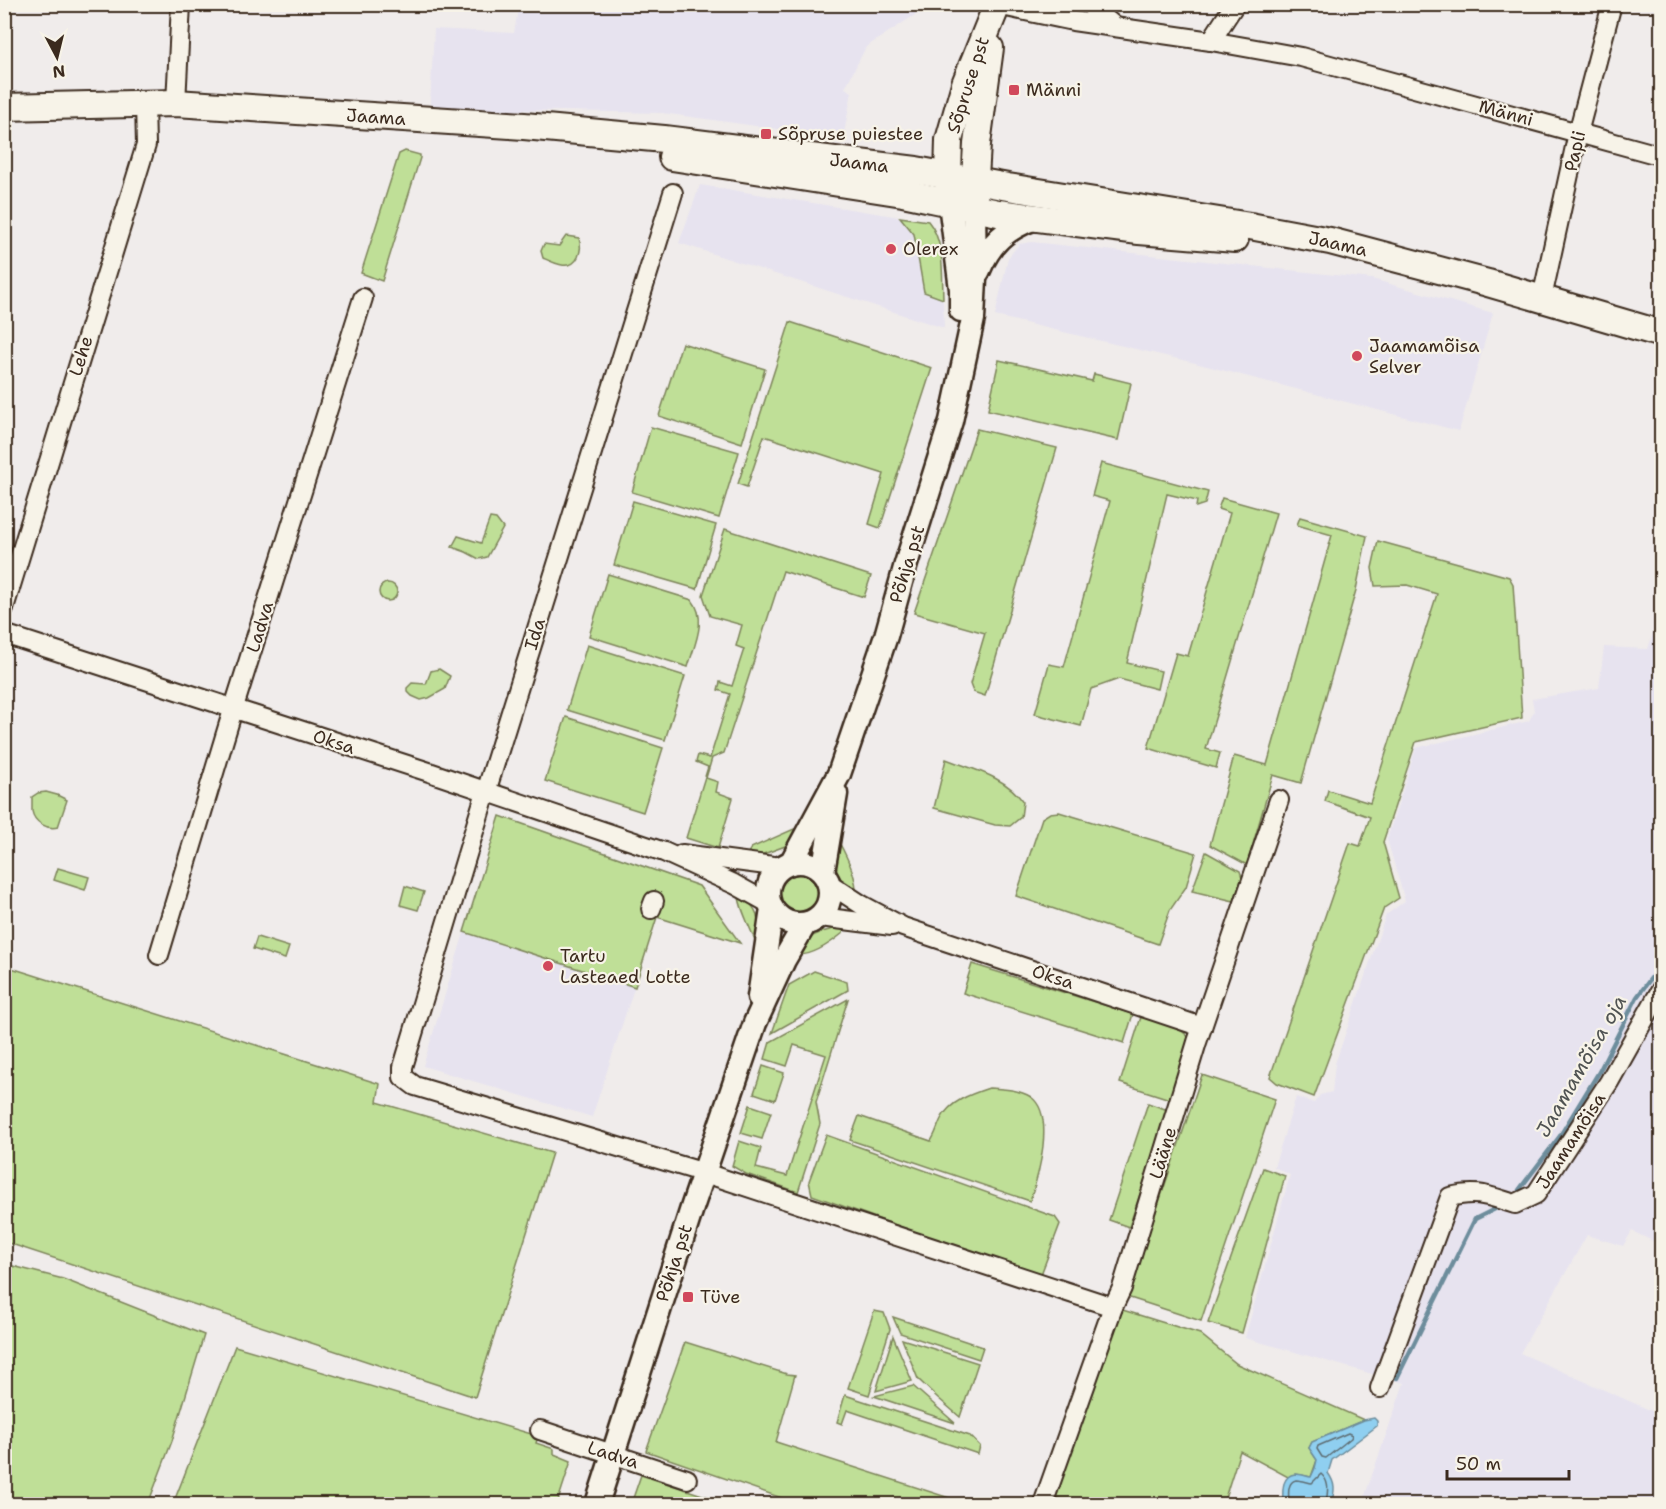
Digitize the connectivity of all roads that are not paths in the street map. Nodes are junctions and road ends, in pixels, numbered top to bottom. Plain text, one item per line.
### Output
1 (181, 4) edge
2 (1082, 4) edge
3 (1088, 4) edge
4 (1235, 4) edge
5 (1612, 4) edge
6 (997, 5) edge
7 (1073, 21) junction
8 (1114, 26) junction
9 (1211, 40) junction
10 (176, 104) junction
11 (4, 106) edge
12 (145, 112) junction
13 (4, 122) edge
14 (1578, 133) junction
15 (1662, 156) edge
16 (948, 176) junction
17 (974, 181) junction
18 (673, 193) dead end
19 (962, 206) junction
20 (1035, 218) junction
21 (975, 279) junction
22 (363, 298) dead end
23 (1542, 298) junction
24 (1662, 334) edge
25 (1662, 346) edge
26 (967, 350) junction
27 (4, 608) edge
28 (4, 634) edge
29 (234, 709) junction
30 (839, 774) junction
31 (486, 792) junction
32 (1279, 800) dead end
33 (663, 852) junction
34 (786, 865) junction
35 (826, 878) junction
36 (771, 906) junction
37 (813, 921) junction
38 (903, 927) junction
39 (159, 955) dead end
40 (1662, 988) edge
41 (755, 1023) junction
42 (1202, 1027) junction
43 (705, 1173) junction
44 (1113, 1307) junction
45 (1380, 1388) dead end
46 (540, 1430) dead end
47 (613, 1454) junction
48 (687, 1479) dead end
49 (597, 1504) edge
50 (1043, 1504) edge

1 - 10 street
2 - 7 street
3 - 8 street
4 - 9 street
5 - 14 street, Papli
6 - 7 street, Männi
6 - 16 main road, Sõpruse pst
6 - 17 main road, Sõpruse pst
7 - 8 street, Männi
8 - 9 street, Männi
9 - 14 street, Männi
10 - 12 main road, Jaama
10 - 16 main road, Jaama
11 - 12 main road, Jaama
12 - 13 main road, Jaama
12 - 19 main road, Jaama
12 - 27 street, Lehe
14 - 15 street, Männi
14 - 23 street, Papli
16 - 17 main road, Jaama
16 - 19 main road, Sõpruse pst
17 - 19 main road, Sõpruse pst
17 - 23 main road, Jaama
18 - 31 street, Ida
19 - 20 main road, Jaama
19 - 21 street, Põhja pst
19 - 26 street, Põhja pst
20 - 21 street
20 - 25 main road, Jaama
21 - 26 street, Põhja pst
22 - 29 street, Ladva
23 - 24 main road, Jaama
26 - 30 street, Põhja pst
28 - 29 street, Oksa
29 - 31 street, Oksa
29 - 39 street, Ladva
30 - 34 street, Põhja pst
30 - 35 street, Põhja pst
31 - 33 street, Oksa
31 - 43 street, Ida
32 - 42 street, Lääne
33 - 34 street, Oksa
33 - 36 street, Oksa
34 - 35 street
34 - 36 street
35 - 37 street
35 - 38 street, Oksa
36 - 37 street
36 - 41 street, Põhja pst
37 - 38 street, Oksa
37 - 41 street, Põhja pst
38 - 42 street, Oksa
40 - 45 street, Jaamamõisa
41 - 43 street, Põhja pst
42 - 44 street, Lääne
43 - 44 street
43 - 47 street, Põhja pst
44 - 50 street, Lääne
46 - 47 street, Ladva
47 - 48 street, Ladva
47 - 49 street, Põhja pst

